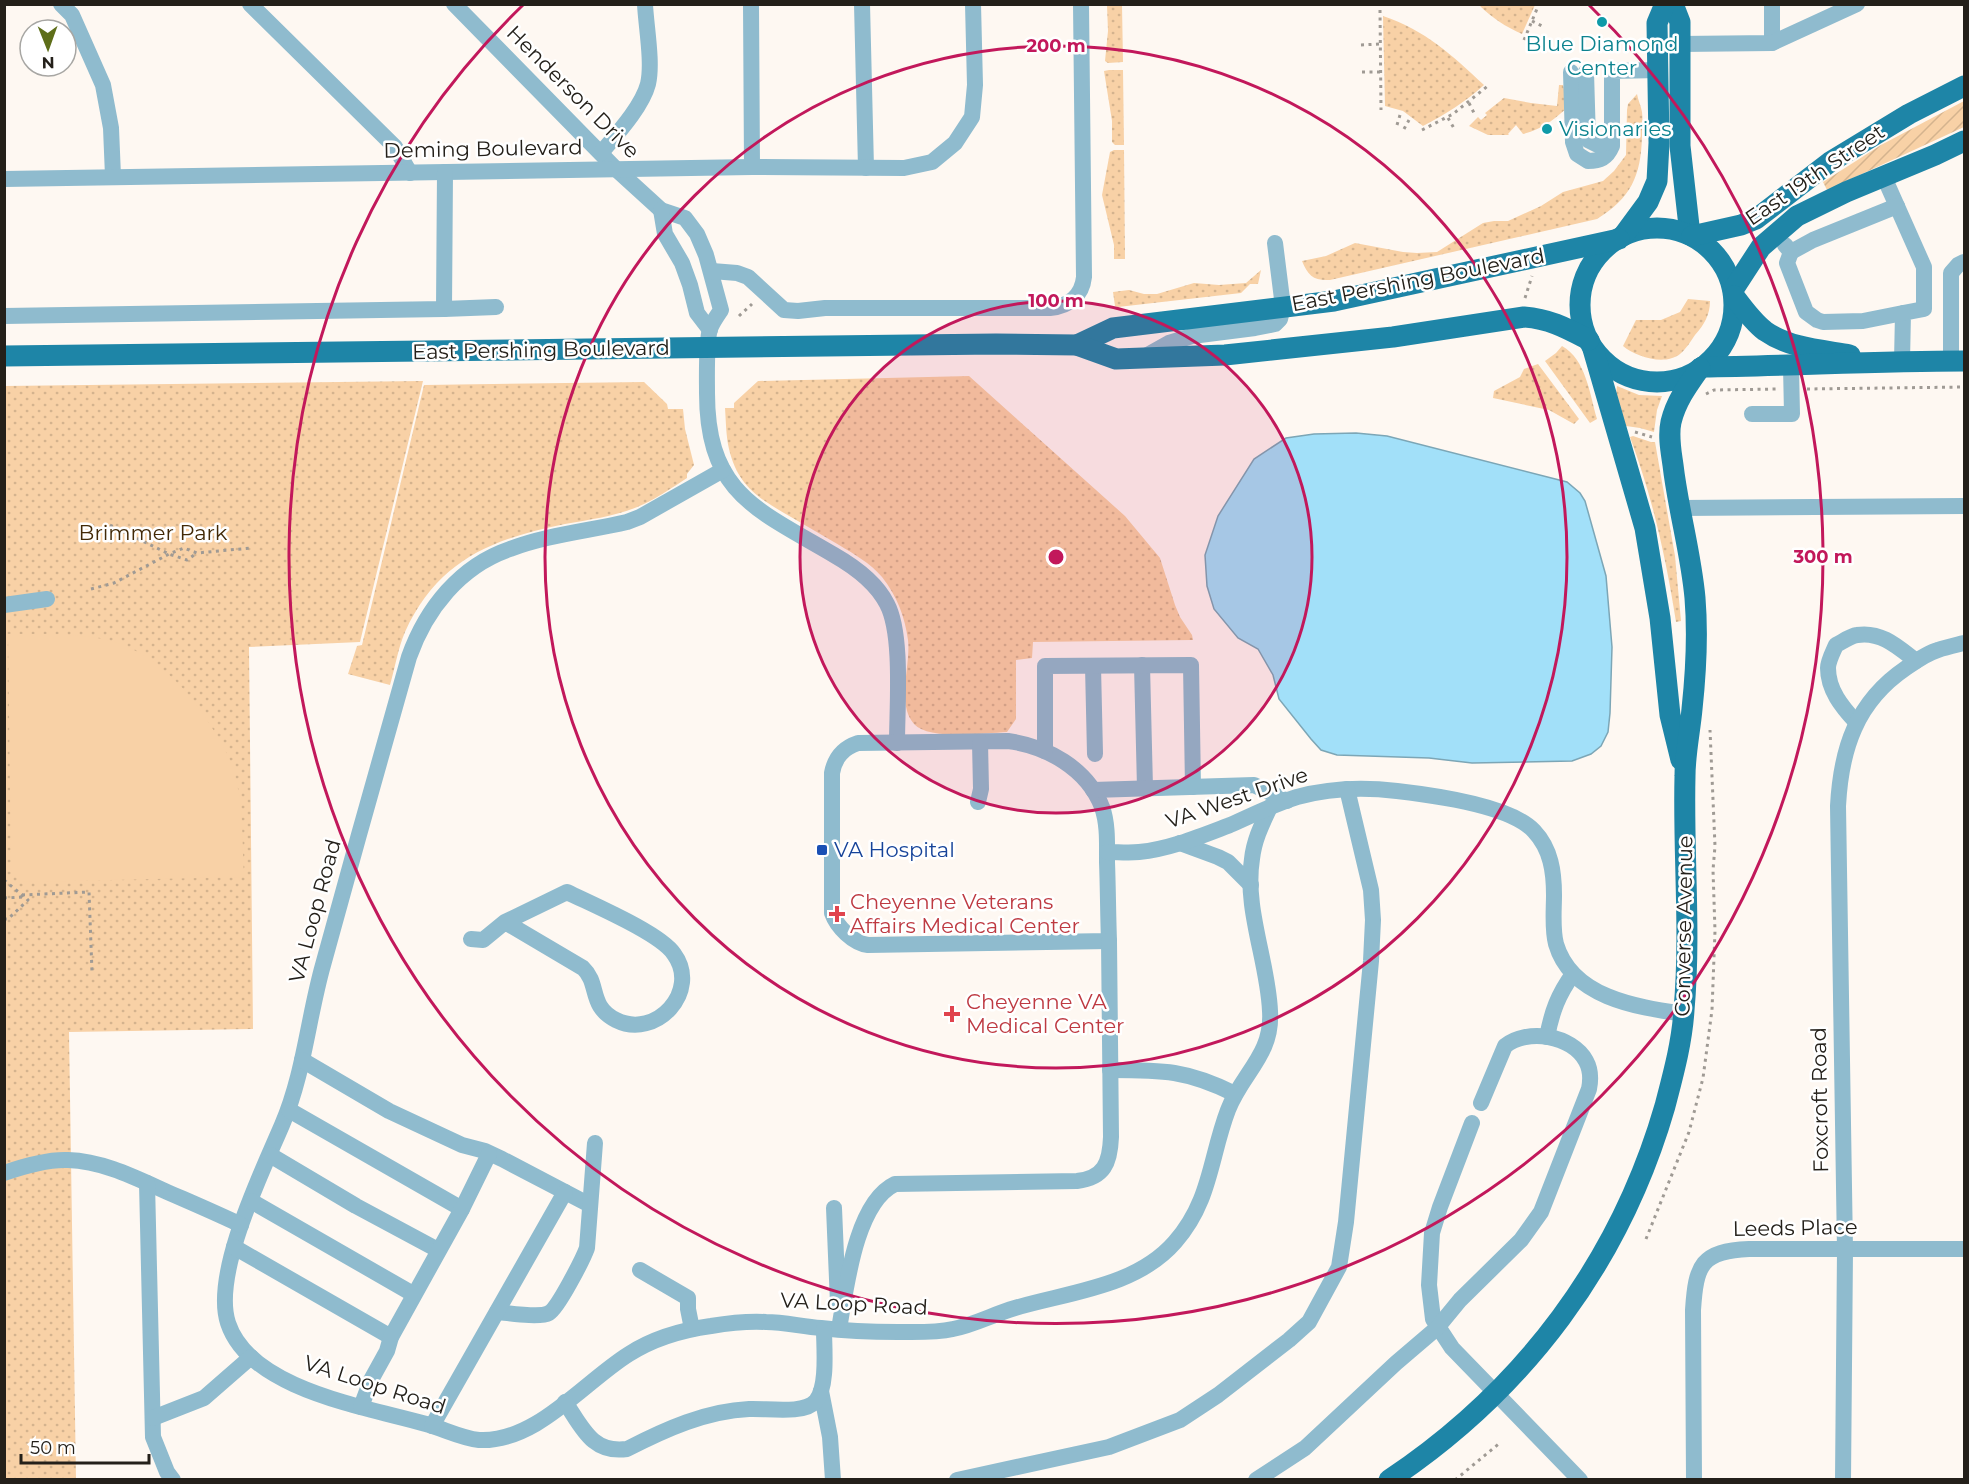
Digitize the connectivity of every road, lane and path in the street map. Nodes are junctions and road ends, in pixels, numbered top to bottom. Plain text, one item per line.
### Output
1 (61, 4) edge
2 (250, 4) edge
3 (645, 4) edge
4 (751, 4) edge
5 (862, 4) edge
6 (974, 4) edge
7 (1081, 4) edge
8 (1539, 4) edge
9 (1665, 4) edge
10 (1673, 4) edge
11 (1772, 4) edge
12 (1857, 4) edge
13 (455, 5) edge
14 (1380, 10) dead end
15 (1532, 21) junction
16 (1544, 27) dead end
17 (1524, 40) dead end
18 (1772, 43) junction
19 (1380, 44) junction
20 (1681, 44) junction
21 (1361, 45) dead end
22 (1658, 70) junction
23 (1362, 72) dead end
24 (1380, 72) junction
25 (1579, 72) dead end
26 (1489, 85) dead end
27 (1965, 86) edge
28 (1468, 103) junction
29 (1381, 110) dead end
30 (1400, 115) dead end
31 (1475, 115) dead end
32 (1448, 117) junction
33 (1409, 120) dead end
34 (1397, 125) dead end
35 (1404, 129) dead end
36 (1455, 129) dead end
37 (1422, 130) dead end
38 (1965, 141) edge
39 (601, 153) junction
40 (752, 167) junction
41 (866, 168) junction
42 (616, 169) junction
43 (445, 172) junction
44 (410, 173) junction
45 (113, 176) junction
46 (6, 177) edge
47 (1884, 177) junction
48 (1897, 206) junction
49 (661, 210) junction
50 (1776, 234) junction
51 (1691, 236) junction
52 (1621, 237) junction
53 (1275, 243) dead end
54 (1791, 252) junction
55 (1965, 262) edge
56 (1531, 268) dead end
57 (712, 270) junction
58 (1733, 293) junction
59 (754, 303) dead end
60 (1524, 305) dead end
61 (496, 307) dead end
62 (1283, 307) junction
63 (444, 309) junction
64 (1903, 313) junction
65 (4, 316) edge
66 (740, 316) dead end
67 (1823, 322) junction
68 (709, 339) junction
69 (1590, 342) junction
70 (1077, 345) junction
71 (4, 356) edge
72 (1814, 357) junction
73 (1142, 358) junction
74 (1893, 361) junction
75 (1958, 361) edge
76 (1791, 366) junction
77 (1701, 368) junction
78 (1752, 414) dead end
79 (1628, 432) dead end
80 (1657, 437) dead end
81 (723, 470) junction
82 (1965, 506) edge
83 (1681, 508) junction
84 (110, 525) dead end
85 (251, 548) dead end
86 (197, 553) junction
87 (169, 554) junction
88 (92, 589) dead end
89 (47, 599) dead end
90 (4, 605) edge
91 (1965, 642) edge
92 (1916, 661) junction
93 (1142, 665) junction
94 (1093, 666) junction
95 (1856, 722) junction
96 (980, 742) junction
97 (897, 743) junction
98 (1045, 751) junction
99 (1095, 754) dead end
100 (1685, 773) junction
101 (1193, 787) junction
102 (1145, 788) junction
103 (1347, 789) junction
104 (1093, 790) junction
105 (1287, 801) junction
106 (978, 802) dead end
107 (1270, 807) junction
108 (1180, 843) junction
109 (1107, 852) junction
110 (4, 880) edge
111 (1251, 885) junction
112 (23, 896) junction
113 (4, 898) edge
114 (4, 919) edge
115 (505, 922) junction
116 (471, 939) dead end
117 (1109, 941) junction
118 (92, 972) dead end
119 (1573, 974) junction
120 (1684, 1014) junction
121 (1547, 1037) junction
122 (302, 1060) junction
123 (1110, 1070) junction
124 (1235, 1094) junction
125 (1482, 1103) dead end
126 (288, 1110) junction
127 (1472, 1123) dead end
128 (595, 1143) dead end
129 (489, 1154) junction
130 (270, 1155) junction
131 (4, 1173) edge
132 (147, 1183) junction
133 (565, 1192) junction
134 (251, 1201) junction
135 (590, 1205) junction
136 (834, 1208) dead end
137 (462, 1209) junction
138 (241, 1225) junction
139 (234, 1247) junction
140 (1965, 1249) edge
141 (438, 1250) junction
142 (1845, 1250) junction
143 (640, 1270) dead end
144 (413, 1294) junction
145 (497, 1312) junction
146 (1437, 1328) junction
147 (692, 1329) junction
148 (832, 1329) junction
149 (391, 1337) junction
150 (250, 1357) junction
151 (821, 1391) junction
152 (1496, 1394) junction
153 (565, 1402) junction
154 (361, 1407) junction
155 (153, 1418) junction
156 (432, 1426) junction
157 (1501, 1442) dead end
158 (173, 1479) edge
159 (833, 1479) edge
160 (957, 1479) edge
161 (1256, 1479) edge
162 (1389, 1479) edge
163 (1455, 1479) edge
164 (1580, 1479) edge
165 (1694, 1479) edge
166 (1843, 1479) edge

1 - 45 street
2 - 44 street
3 - 39 street
4 - 40 street
5 - 41 street
6 - 41 street, Deming Boulevard
7 - 57 street
8 - 15 path
9 - 22 main road
10 - 20 main road
11 - 18 street
12 - 18 street
13 - 39 street, Henderson Drive
14 - 19 path
15 - 16 path
15 - 17 path
18 - 20 street
19 - 21 path
19 - 24 path
20 - 51 main road
22 - 25 street
22 - 52 main road
23 - 24 path
24 - 29 path
26 - 28 path
27 - 51 main road, East 19th Street
28 - 31 path
28 - 32 path
30 - 34 path
32 - 36 path
32 - 37 path
33 - 35 path
38 - 47 main road, East 19th Street
39 - 42 street, Henderson Drive
40 - 41 street, Deming Boulevard
40 - 42 street, Deming Boulevard
42 - 43 street, Deming Boulevard
42 - 49 street, Henderson Drive
43 - 44 street, Deming Boulevard
43 - 63 street
44 - 45 street, Deming Boulevard
45 - 46 street, Deming Boulevard
47 - 48 street
47 - 50 main road, East 19th Street
48 - 54 street
48 - 64 street
49 - 57 street, Henderson Drive
49 - 68 street
50 - 54 street
50 - 58 main road, East 19th Street
51 - 52 main road, East Pershing Boulevard
51 - 58 main road, East Pershing Boulevard
52 - 62 main road, East Pershing Boulevard
52 - 69 main road, East Pershing Boulevard
53 - 62 street
54 - 67 street
55 - 75 street
56 - 60 path
57 - 68 street, Henderson Drive
58 - 72 main road, East Pershing Boulevard
58 - 77 main road, East Pershing Boulevard
59 - 66 path
61 - 63 street
62 - 70 main road, East Pershing Boulevard
62 - 73 street
63 - 65 street
64 - 67 street
64 - 74 street
67 - 72 street
68 - 70 main road, East Pershing Boulevard
68 - 71 main road, East Pershing Boulevard
68 - 81 street, Henderson Drive
69 - 73 main road, East Pershing Boulevard
69 - 77 main road, East Pershing Boulevard
69 - 100 main road, Converse Avenue
70 - 73 main road, East Pershing Boulevard
72 - 74 main road, East Pershing Boulevard
72 - 76 main road, East Pershing Boulevard
74 - 75 main road, East Pershing Boulevard
76 - 77 main road, East Pershing Boulevard
76 - 78 street
77 - 83 main road, Converse Avenue
79 - 80 path
81 - 97 street, Henderson Drive
81 - 122 street, VA Loop Road
82 - 83 street
83 - 100 main road, Converse Avenue
84 - 87 path
85 - 86 path
86 - 87 path
86 - 87 path
87 - 88 path
89 - 90 street
91 - 92 street, Foxcroft Road
92 - 95 street, Foxcroft Road
92 - 95 street
93 - 94 street
93 - 101 street
93 - 102 street
94 - 98 street
94 - 99 street
95 - 142 street, Foxcroft Road
96 - 97 street
96 - 98 street
96 - 106 street
97 - 117 street
98 - 104 street
100 - 120 main road, Converse Avenue
101 - 102 street
101 - 105 street
102 - 104 street
103 - 105 street, VA West Drive
103 - 119 street, VA West Drive
103 - 160 street
104 - 109 street
105 - 107 street, VA West Drive
107 - 108 street, VA West Drive
107 - 111 street, VA Loop Road
108 - 109 street, VA West Drive
108 - 111 street
109 - 117 street
110 - 112 path
111 - 124 street, VA Loop Road
112 - 113 path
112 - 114 path
112 - 118 path
115 - 115 street
115 - 116 street
117 - 123 street
119 - 120 street, VA West Drive
119 - 121 street
120 - 152 main road, Converse Avenue
121 - 125 street
121 - 146 street
122 - 126 street, VA Loop Road
122 - 129 street
123 - 124 street
123 - 148 street
124 - 148 street, VA Loop Road
126 - 130 street, VA Loop Road
126 - 137 street
127 - 146 street
128 - 135 street
129 - 133 street
129 - 137 street
130 - 134 street, VA Loop Road
130 - 141 street
131 - 132 street
132 - 138 street
132 - 155 street
133 - 135 street
133 - 145 street
134 - 138 street, VA Loop Road
134 - 144 street
135 - 145 street
136 - 148 street
137 - 141 street
138 - 139 street, VA Loop Road
139 - 149 street
139 - 150 street, VA Loop Road
140 - 142 street, Leeds Place
141 - 144 street
142 - 165 street, Leeds Place
142 - 166 street, Foxcroft Road
143 - 147 street
144 - 149 street
145 - 156 street
146 - 152 street
146 - 161 street
147 - 148 street, VA Loop Road
147 - 153 street, VA Loop Road
148 - 151 street
149 - 154 street
150 - 154 street, VA Loop Road
150 - 155 street
151 - 153 street
151 - 159 street
152 - 162 main road, Converse Avenue
152 - 164 street
153 - 156 street, VA Loop Road
154 - 156 street, VA Loop Road
155 - 158 street
157 - 163 path

